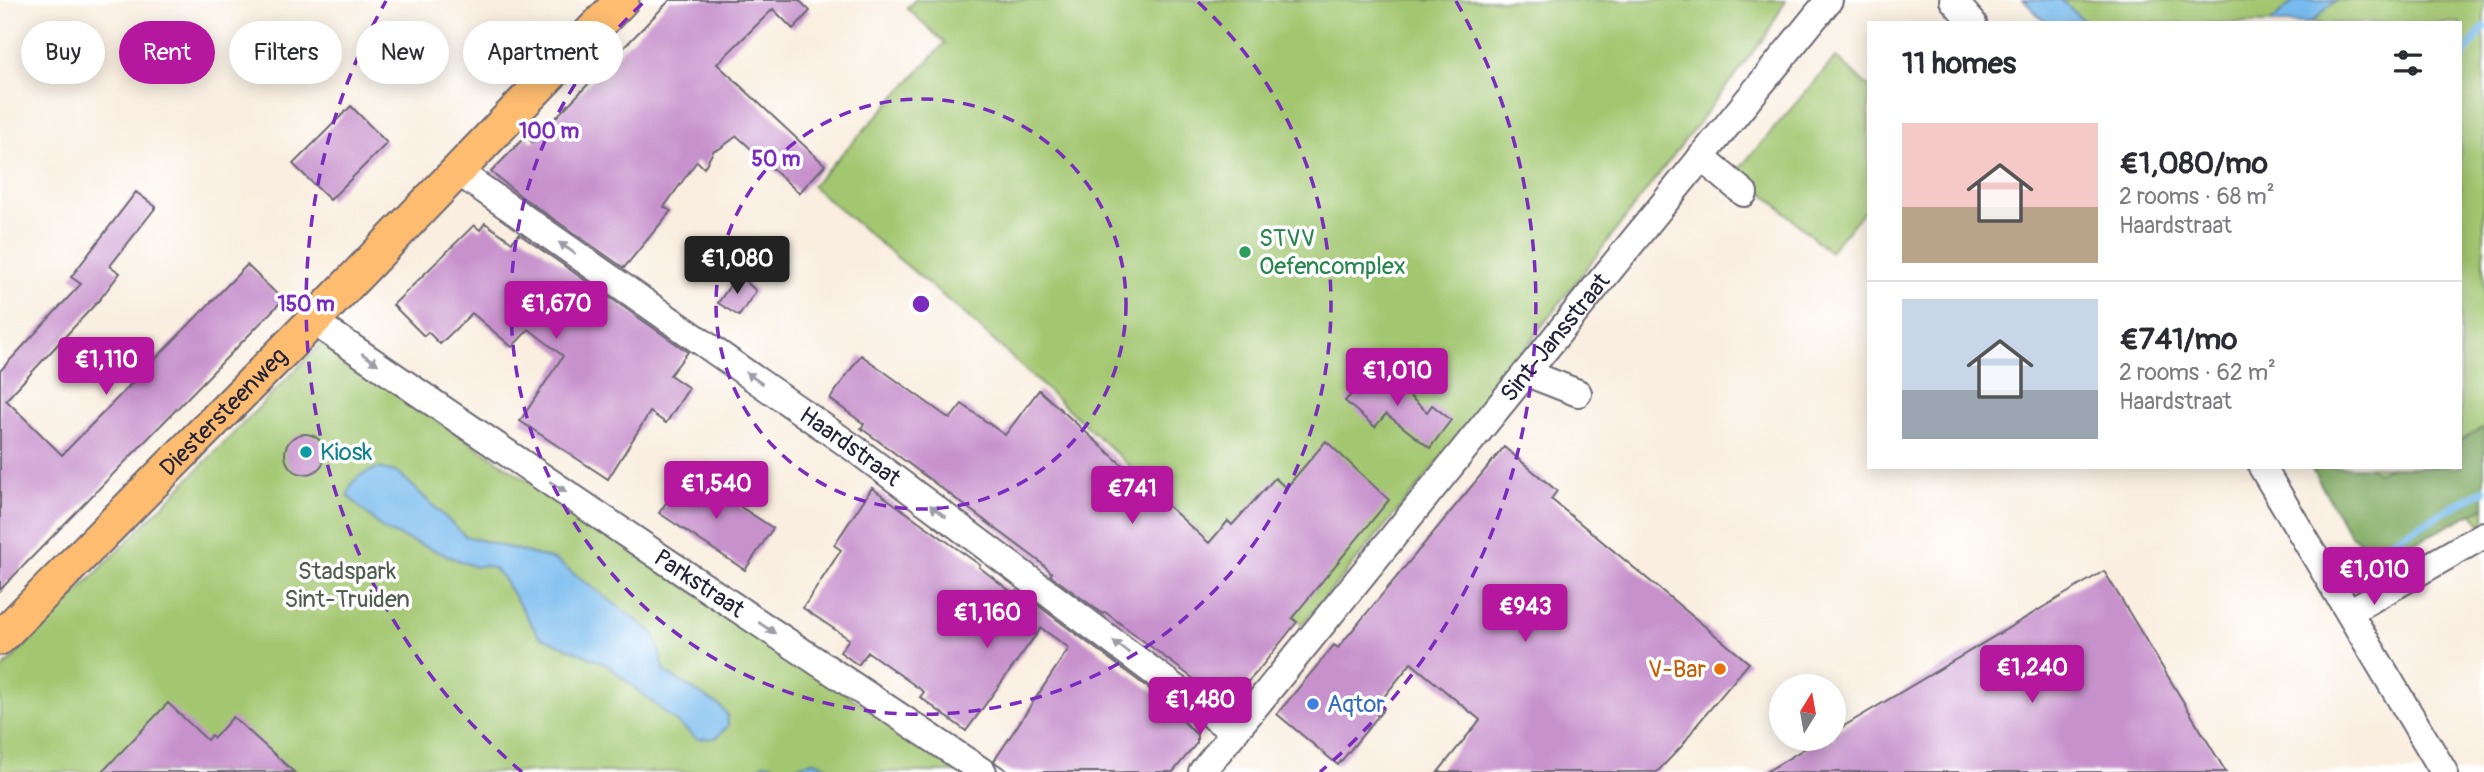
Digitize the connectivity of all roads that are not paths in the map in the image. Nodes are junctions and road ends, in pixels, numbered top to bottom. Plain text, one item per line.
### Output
1 (622, 0) edge
2 (1829, 0) edge
3 (1953, 0) edge
4 (1971, 21) edge
5 (1701, 157) junction
6 (457, 170) junction
7 (1744, 193) dead end
8 (313, 321) junction
9 (1527, 373) junction
10 (1578, 393) dead end
11 (2263, 469) edge
12 (2484, 535) edge
13 (2349, 612) junction
14 (0, 638) edge
15 (1234, 732) junction
16 (983, 772) edge
17 (1202, 772) edge
18 (2444, 772) edge

1 - 6 main road, Diestersteenweg
2 - 5 street, Sint-Jansstraat
3 - 4 street
5 - 7 street
5 - 9 street, Sint-Jansstraat
6 - 8 main road, Diestersteenweg
15 -> 6 street, Haardstraat
8 - 14 main road, Diestersteenweg
8 -> 16 street, Parkstraat
9 - 10 street
9 - 15 street, Sint-Jansstraat
11 - 13 street
12 - 13 street
13 - 18 street
15 - 17 street, Sint-Jansstraat

